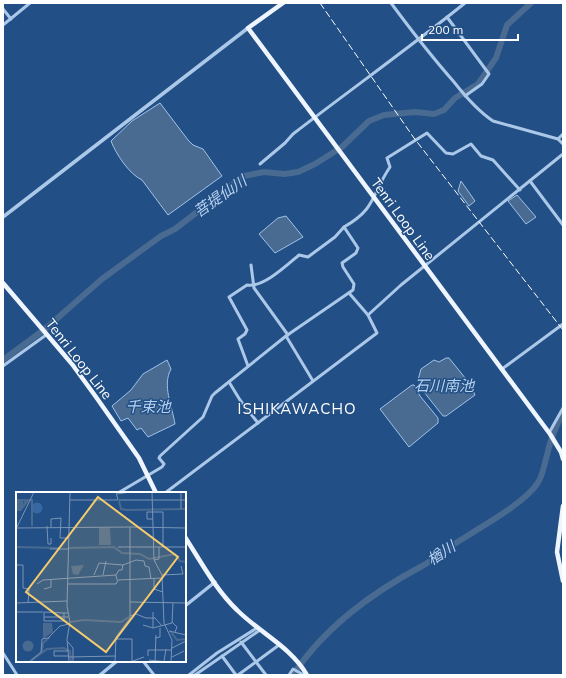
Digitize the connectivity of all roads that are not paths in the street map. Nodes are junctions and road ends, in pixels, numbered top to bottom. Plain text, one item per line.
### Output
1 (30, 3) edge
2 (283, 3) edge
3 (391, 3) edge
4 (465, 3) edge
5 (3, 9) edge
6 (447, 17) junction
7 (11, 18) junction
8 (3, 25) edge
9 (248, 28) junction
10 (419, 40) junction
11 (465, 96) junction
12 (315, 117) junction
13 (563, 134) edge
14 (558, 139) junction
15 (563, 144) edge
16 (563, 154) edge
17 (260, 164) dead end
18 (530, 181) junction
19 (520, 190) junction
20 (375, 199) junction
21 (3, 217) edge
22 (563, 225) edge
23 (344, 227) junction
24 (251, 265) dead end
25 (424, 266) junction
26 (4, 286) edge
27 (253, 286) junction
28 (349, 292) junction
29 (368, 315) junction
30 (563, 324) edge
31 (46, 334) junction
32 (287, 336) junction
33 (3, 366) edge
34 (248, 366) junction
35 (502, 369) junction
36 (313, 381) junction
37 (229, 382) junction
38 (563, 408) edge
39 (258, 423) junction
40 (549, 433) junction
41 (563, 459) edge
42 (148, 476) junction
43 (120, 492) edge
44 (156, 492) edge
45 (166, 492) edge
46 (563, 506) edge
47 (562, 517) edge
48 (186, 538) edge
49 (563, 581) edge
50 (215, 582) junction
51 (186, 605) edge
52 (258, 629) junction
53 (241, 642) junction
54 (279, 645) junction
55 (3, 653) edge
56 (222, 656) junction
57 (116, 662) edge
58 (144, 662) edge
59 (256, 662) junction
60 (17, 675) edge
61 (100, 675) edge
62 (154, 675) edge
63 (189, 675) edge
64 (195, 675) edge
65 (237, 675) edge
66 (266, 675) edge
67 (289, 675) edge
68 (304, 675) edge
69 (308, 675) edge

1 - 7 street
2 - 9 main road
3 - 10 street
4 - 6 street
5 - 7 street
6 - 10 street
6 - 11 street
7 - 8 street
9 - 12 main road, Tenri Loop Line
9 - 21 street
10 - 11 street
10 - 12 street
11 - 14 street
12 - 17 street
12 - 20 main road, Tenri Loop Line
13 - 14 street
14 - 15 street
16 - 18 street
18 - 19 street
18 - 22 street
19 - 20 street
19 - 25 street
20 - 23 street
20 - 25 main road, Tenri Loop Line
23 - 27 street
23 - 28 street
24 - 27 street
25 - 29 street
25 - 35 main road, Tenri Loop Line
26 - 31 main road, Tenri Loop Line
27 - 32 street
27 - 34 street
28 - 29 street
28 - 32 street
29 - 36 street
30 - 35 street
31 - 33 street
31 - 42 main road, Tenri Loop Line
32 - 34 street
32 - 36 street
34 - 37 street
35 - 40 main road, Tenri Loop Line
36 - 39 street
37 - 39 street
37 - 42 street
38 - 40 street
39 - 45 street
40 - 41 main road, Tenri Loop Line
42 - 43 street
42 - 44 main road, Tenri Loop Line
46 - 47 main road
47 - 49 main road
48 - 50 main road
50 - 51 street
50 - 52 main road
52 - 53 street
52 - 54 main road
52 - 63 street
53 - 56 street
53 - 59 street
54 - 59 street
54 - 69 main road
55 - 60 street
56 - 64 street
56 - 65 street
57 - 61 street
58 - 62 street
59 - 65 street
59 - 66 street
67 - 68 street

